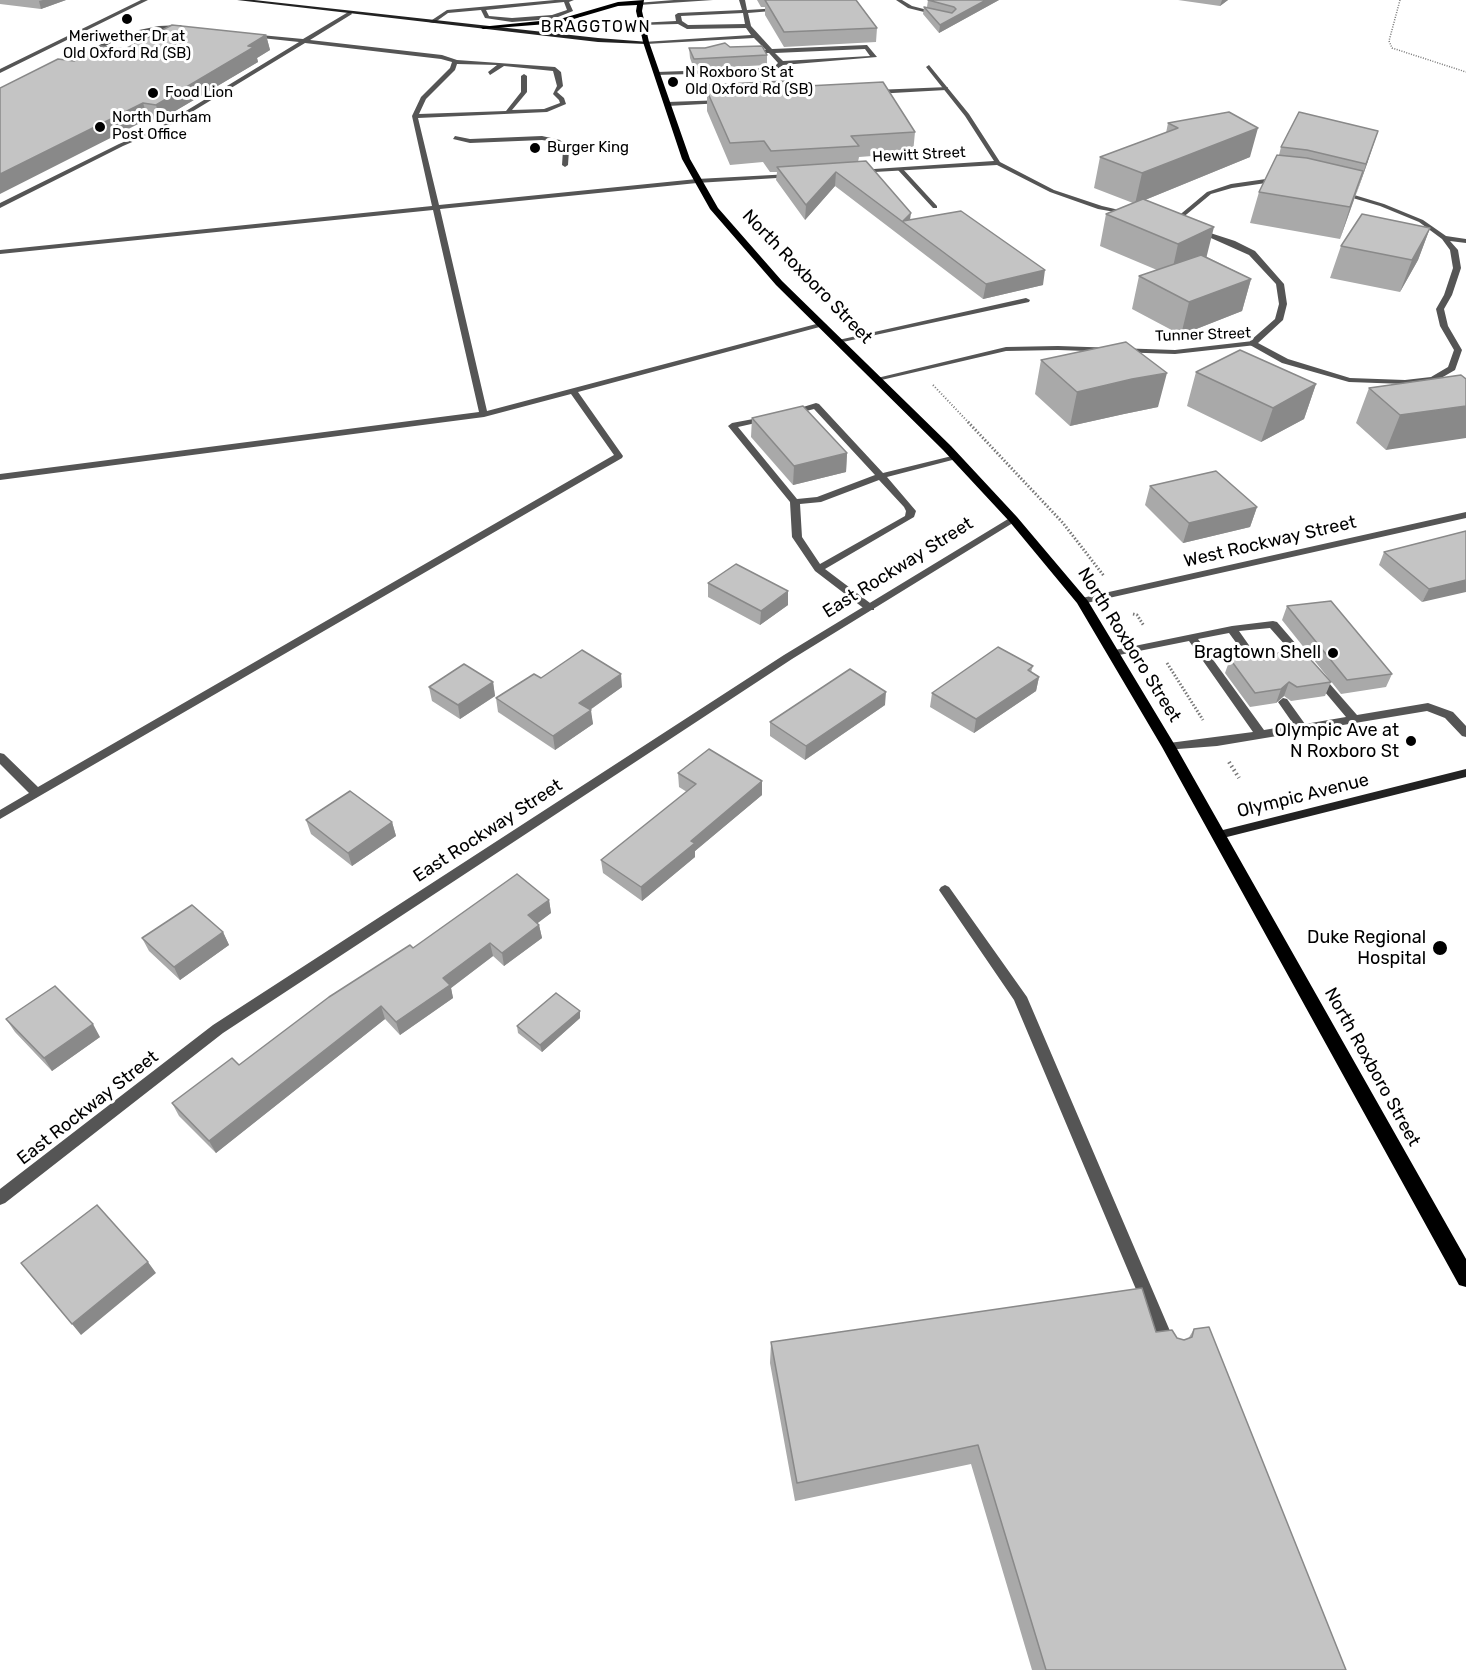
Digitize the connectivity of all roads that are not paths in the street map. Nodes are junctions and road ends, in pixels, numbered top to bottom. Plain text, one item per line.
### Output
1 (145, 0) edge
2 (240, 0) edge
3 (566, 0) edge
4 (571, 0) edge
5 (710, 0) edge
6 (742, 0) edge
7 (898, 0) edge
8 (640, 2) edge
9 (482, 8) junction
10 (789, 10) edge
11 (745, 11) junction
12 (350, 13) junction
13 (950, 16) edge
14 (432, 22) junction
15 (678, 22) junction
16 (641, 23) junction
17 (748, 26) junction
18 (185, 27) edge
19 (483, 27) junction
20 (240, 33) edge
21 (754, 36) junction
22 (690, 40) junction
23 (305, 41) junction
24 (646, 42) junction
25 (693, 47) edge
26 (744, 50) edge
27 (773, 51) junction
28 (455, 62) junction
29 (503, 63) junction
30 (781, 63) junction
31 (929, 67) dead end
32 (0, 71) edge
33 (725, 72) junction
34 (49, 73) edge
35 (490, 73) dead end
36 (657, 74) junction
37 (524, 76) dead end
38 (729, 81) edge
39 (946, 88) junction
40 (862, 93) edge
41 (736, 100) edge
42 (667, 104) junction
43 (507, 113) junction
44 (415, 116) junction
45 (455, 138) dead end
46 (999, 163) junction
47 (565, 165) dead end
48 (900, 169) junction
49 (854, 172) edge
50 (796, 176) edge
51 (697, 182) junction
52 (1287, 183) edge
53 (1335, 192) edge
54 (0, 206) edge
55 (935, 207) dead end
56 (437, 208) junction
57 (1141, 217) edge
58 (1162, 221) edge
59 (1173, 223) junction
60 (1444, 238) junction
61 (1466, 241) edge
62 (0, 252) edge
63 (1026, 300) dead end
64 (823, 325) junction
65 (838, 340) junction
66 (1253, 343) junction
67 (877, 379) junction
68 (573, 391) junction
69 (484, 414) junction
70 (785, 414) edge
71 (774, 416) edge
72 (956, 458) junction
73 (881, 476) junction
74 (0, 477) edge
75 (795, 502) junction
76 (1466, 515) edge
77 (1013, 519) junction
78 (818, 569) junction
79 (1082, 601) junction
80 (870, 608) junction
81 (1232, 629) junction
82 (1192, 638) junction
83 (1114, 653) junction
84 (1260, 668) edge
85 (1283, 702) edge
86 (1355, 720) junction
87 (1302, 728) junction
88 (1466, 733) edge
89 (1261, 735) junction
90 (1169, 747) junction
91 (0, 757) edge
92 (1466, 773) edge
93 (37, 793) junction
94 (0, 815) edge
95 (1219, 836) junction
96 (945, 891) dead end
97 (0, 1198) edge
98 (1466, 1278) edge
99 (1171, 1351) edge

1 - 32 street
2 - 12 street
3 - 4 street
3 - 9 street
3 - 9 street
5 - 8 street
6 - 11 street
7 - 13 street
8 - 16 main road, North Roxboro Street
8 - 19 main road
9 - 14 street
10 - 11 street
11 - 15 street
11 - 17 street
12 - 14 street
12 - 23 street
14 - 19 street
15 - 16 street
15 - 17 street
16 - 24 main road, North Roxboro Street
17 - 21 street
18 - 34 street
19 - 24 street
20 - 23 street
21 - 22 street
21 - 27 street
22 - 24 street
22 - 25 street
23 - 28 street
23 - 54 street
24 - 36 main road, North Roxboro Street
26 - 27 street
27 - 30 street
27 - 30 street
28 - 29 street
28 - 44 street
29 - 35 street
29 - 43 street
30 - 33 street
31 - 39 street
33 - 36 street
33 - 38 street
36 - 42 main road, North Roxboro Street
37 - 43 street
39 - 40 street
39 - 46 street
41 - 42 street
42 - 51 main road, North Roxboro Street
43 - 44 street
44 - 56 street
45 - 47 street
46 - 48 street, Hewitt Street
46 - 57 street
48 - 49 street, Hewitt Street
48 - 55 street
50 - 51 street
51 - 56 street
51 - 64 main road, North Roxboro Street
52 - 59 street
53 - 60 street, Tunner Street
56 - 62 street
56 - 69 street
58 - 59 street
59 - 66 street
60 - 61 street, Tunner Street
60 - 66 street, Tunner Street
63 - 65 street
64 - 65 main road, North Roxboro Street
64 - 68 street
65 - 67 main road, North Roxboro Street
66 - 67 street, Tunner Street
67 - 72 main road, North Roxboro Street
68 - 69 street
68 - 93 street
69 - 74 street
70 - 73 street
71 - 75 street
72 - 73 street
72 - 77 main road, North Roxboro Street
73 - 75 street
73 - 78 street
75 - 78 street
76 - 79 street, West Rockway Street
77 - 79 main road, North Roxboro Street
77 - 80 street, East Rockway Street
78 - 80 street
79 - 83 main road, North Roxboro Street
80 - 97 street, East Rockway Street
81 - 82 street
81 - 84 street
81 - 86 street
82 - 83 street
82 - 89 street
83 - 90 main road, North Roxboro Street
85 - 87 street
86 - 87 street
86 - 88 street
87 - 89 street
89 - 90 street
90 - 95 main road, North Roxboro Street
91 - 93 street
92 - 95 street, Olympic Avenue
93 - 94 street
95 - 98 main road, North Roxboro Street
96 - 99 street

